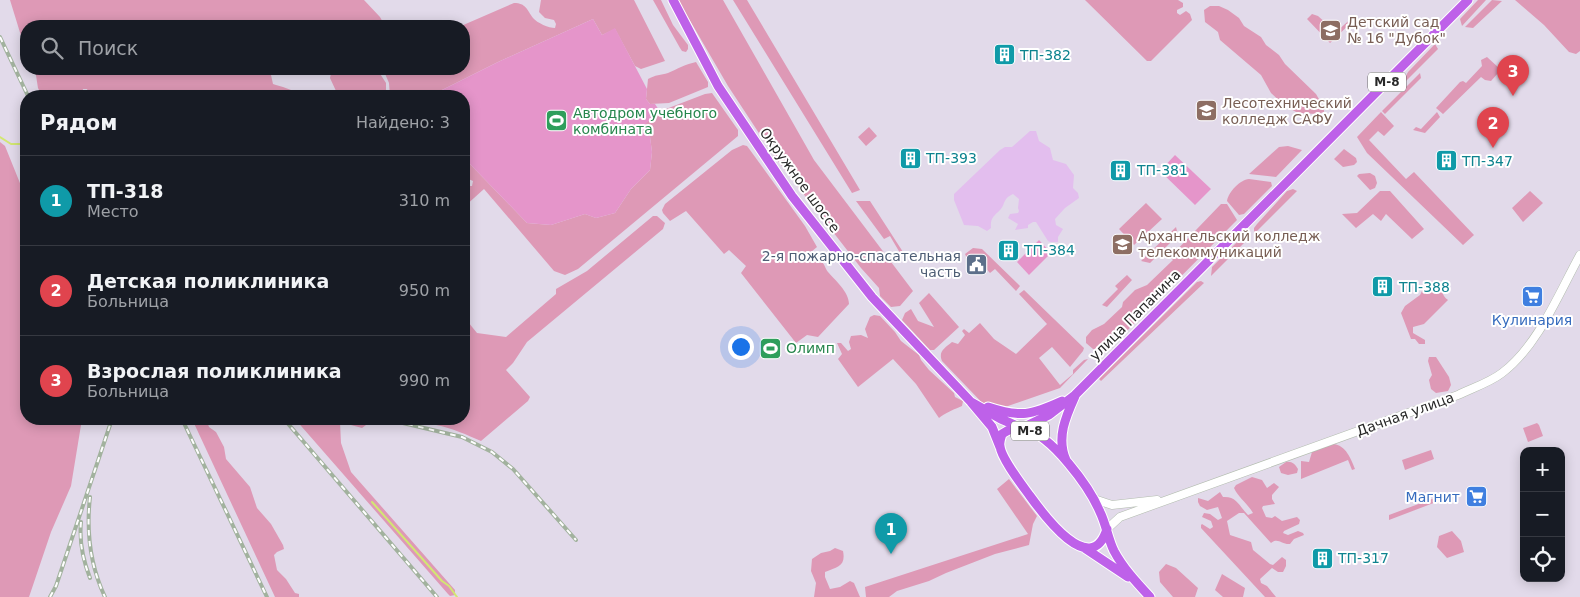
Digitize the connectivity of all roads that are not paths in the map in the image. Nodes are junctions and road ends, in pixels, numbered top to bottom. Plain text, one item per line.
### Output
1 (673, 0) edge
2 (1468, 0) edge
3 (1580, 255) edge
4 (1075, 395) junction
5 (972, 402) junction
6 (1022, 428) junction
7 (1000, 447) junction
8 (1069, 465) junction
9 (1094, 499) junction
10 (1172, 499) junction
11 (1107, 528) junction
12 (1082, 547) junction
13 (1137, 583) junction
14 (1150, 597) edge

1 - 5 main road, Окружное шоссе
2 - 4 main road, улица Папанина / М-8
3 - 10 street, Дачная улица
4 - 5 main road, улица Папанина / М-8
4 - 6 main road, улица Папанина / М-8
4 - 8 main road, улица Папанина / М-8
5 - 6 main road, Окружное шоссе
5 - 7 main road, Окружное шоссе
6 - 7 main road, М-8
6 - 8 main road, Окружное шоссе / М-8
7 - 12 main road, Окружное шоссе / М-8
8 - 9 main road, Окружное шоссе / М-8
9 - 10 street, Дачная улица
9 - 11 main road, Окружное шоссе / М-8
10 - 11 street, Дачная улица
11 - 12 main road
11 - 13 main road, Окружное шоссе / М-8
12 - 13 main road, Окружное шоссе / М-8
13 - 14 main road, Окружное шоссе / М-8

